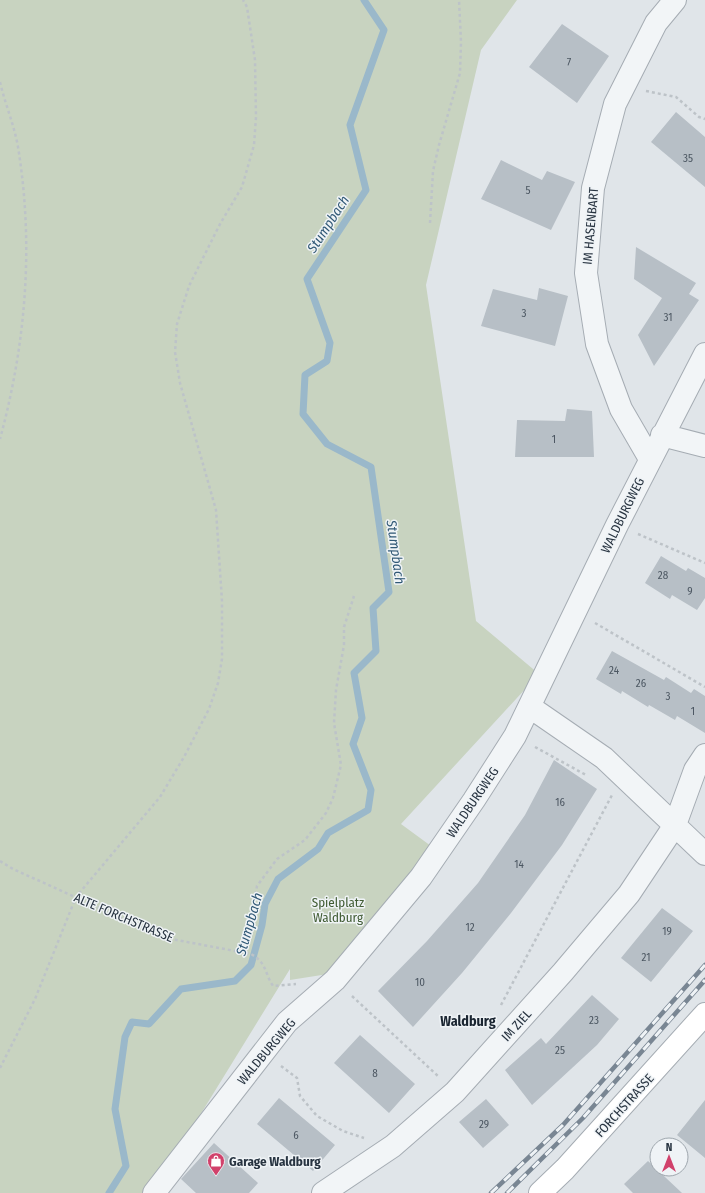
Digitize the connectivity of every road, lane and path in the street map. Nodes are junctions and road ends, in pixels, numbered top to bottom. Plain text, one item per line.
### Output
1 (243, 0) edge
2 (459, 0) edge
3 (675, 0) edge
4 (633, 69) junction
5 (0, 82) edge
6 (705, 118) edge
7 (430, 223) dead end
8 (705, 354) edge
9 (662, 435) junction
10 (0, 439) edge
11 (705, 446) edge
12 (650, 459) junction
13 (617, 525) junction
14 (705, 563) edge
15 (354, 596) dead end
16 (576, 611) junction
17 (705, 687) edge
18 (530, 707) junction
19 (515, 736) junction
20 (705, 756) edge
21 (588, 776) dead end
22 (614, 791) dead end
23 (675, 824) junction
24 (705, 854) edge
25 (0, 861) edge
26 (76, 897) junction
27 (239, 952) junction
28 (335, 980) junction
29 (301, 984) dead end
30 (499, 1008) dead end
31 (705, 1014) edge
32 (263, 1052) junction
33 (0, 1068) edge
34 (455, 1092) junction
35 (366, 1138) dead end
36 (154, 1193) edge
37 (323, 1193) edge
38 (540, 1193) edge

1 - 26 path
2 - 7 path
3 - 4 street, IM HASENBART
4 - 6 path
4 - 12 street, IM HASENBART
5 - 10 path
8 - 9 street, WALDBURGWEG
9 - 11 street
9 - 12 street, WALDBURGWEG
12 - 13 street, WALDBURGWEG
13 - 14 path
13 - 16 street, WALDBURGWEG
15 - 27 path
16 - 17 path
16 - 18 street, WALDBURGWEG
18 - 19 street, WALDBURGWEG
18 - 23 street
19 - 21 path
19 - 28 street, WALDBURGWEG
20 - 23 street, IM ZIEL
22 - 30 path
23 - 24 street
23 - 34 street, IM ZIEL
25 - 26 path, ALTE FORCHSTRASSE
26 - 27 path, ALTE FORCHSTRASSE
26 - 33 path
27 - 29 path, ALTE FORCHSTRASSE
28 - 32 street, WALDBURGWEG
28 - 34 path
31 - 38 main road, FORCHSTRASSE
32 - 35 path
32 - 36 street, WALDBURGWEG
34 - 37 street, IM ZIEL

